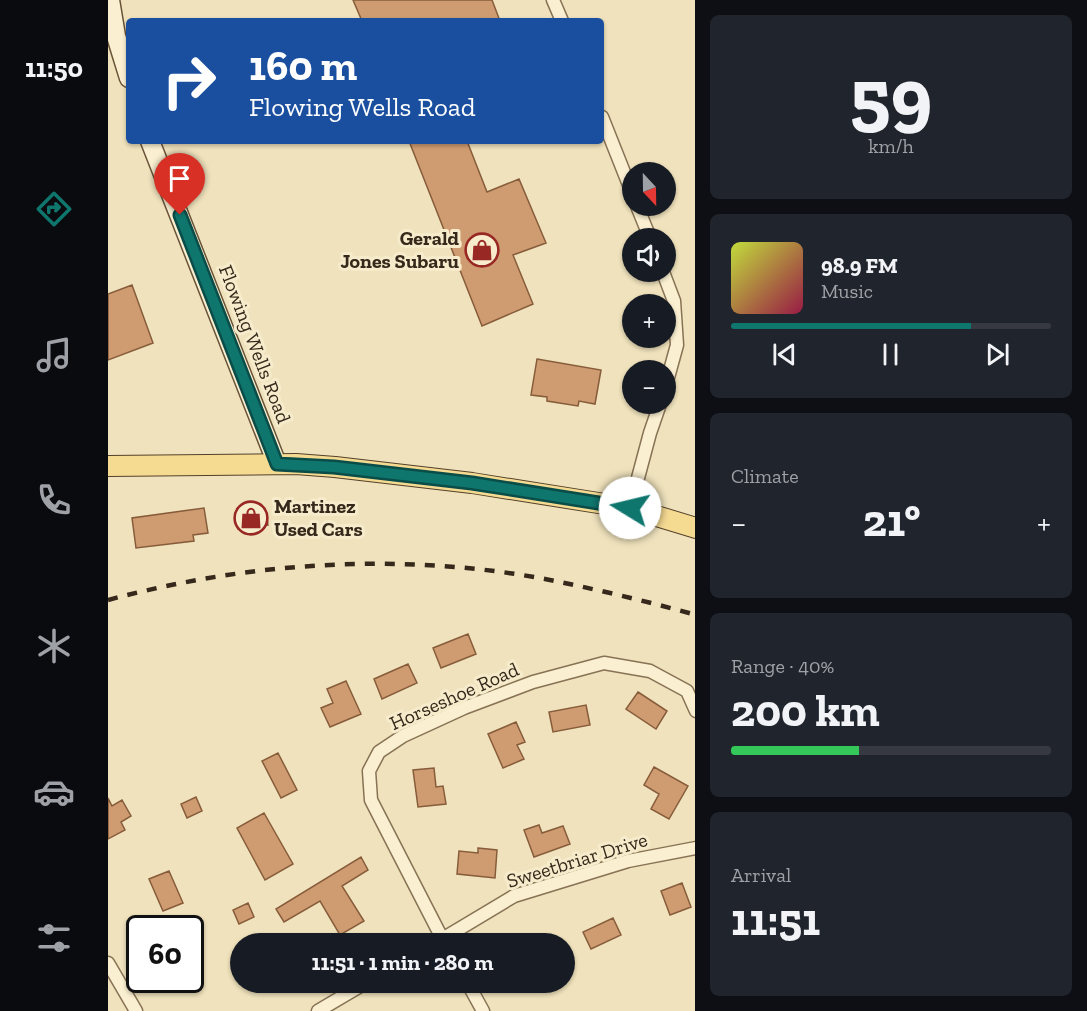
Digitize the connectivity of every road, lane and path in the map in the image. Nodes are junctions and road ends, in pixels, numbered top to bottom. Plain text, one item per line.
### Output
1 (110, 0) edge
2 (553, 0) edge
3 (561, 18) edge
4 (126, 68) edge
5 (604, 122) edge
6 (151, 144) edge
7 (622, 167) edge
8 (667, 282) edge
9 (672, 360) edge
10 (657, 414) edge
11 (277, 464) junction
12 (108, 466) edge
13 (630, 508) junction
14 (695, 528) edge
15 (695, 709) edge
16 (695, 848) edge
17 (436, 933) edge
18 (454, 933) edge
19 (108, 963) edge
20 (348, 993) edge
21 (473, 993) edge
22 (136, 1011) edge
23 (318, 1011) edge
24 (483, 1011) edge

1 - 4 main road
2 - 3 street
5 - 7 street
6 - 11 main road, Flowing Wells Road
8 - 9 street
10 - 13 street
11 - 12 main road
11 - 13 main road
13 - 14 main road
15 - 17 street, Horseshoe Road
16 - 18 street, Sweetbriar Drive
19 - 22 street
20 - 23 street
21 - 24 street

